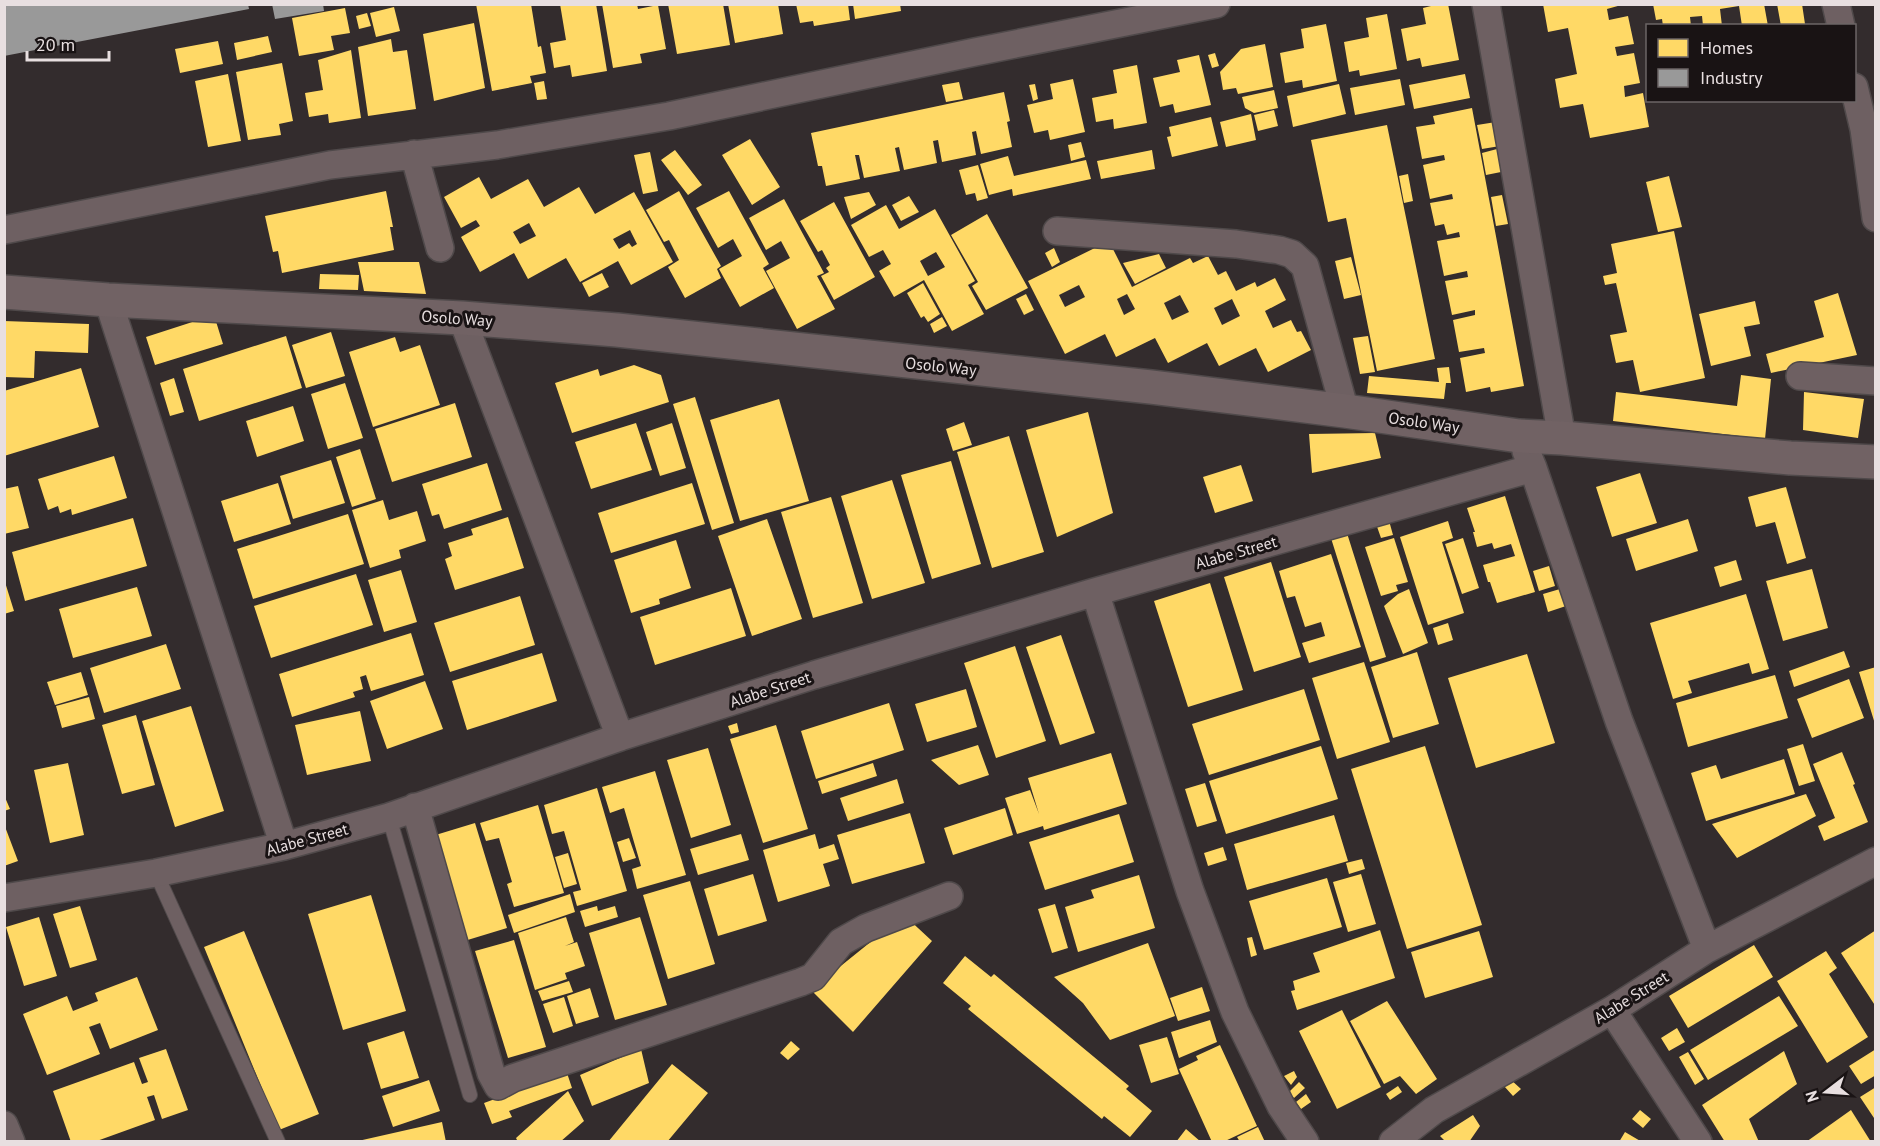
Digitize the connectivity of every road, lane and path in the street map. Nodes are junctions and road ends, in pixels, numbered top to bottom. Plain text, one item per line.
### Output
1 (1216, 4) edge
2 (1486, 4) edge
3 (1836, 4) edge
4 (1841, 24) edge
5 (1856, 92) edge
6 (1870, 127) edge
7 (414, 154) junction
8 (1875, 218) edge
9 (4, 230) edge
10 (1057, 231) dead end
11 (440, 248) dead end
12 (4, 292) edge
13 (108, 300) junction
14 (462, 318) junction
15 (1800, 376) dead end
16 (1875, 381) edge
17 (1345, 411) junction
18 (1519, 436) junction
19 (1562, 438) junction
20 (1875, 462) edge
21 (1533, 468) junction
22 (1095, 592) junction
23 (620, 737) junction
24 (415, 807) junction
25 (390, 817) junction
26 (284, 846) junction
27 (1875, 861) edge
28 (156, 873) junction
29 (949, 896) dead end
30 (4, 898) edge
31 (1707, 949) junction
32 (1612, 1010) junction
33 (470, 1095) dead end
34 (4, 1125) edge
35 (10, 1142) edge
36 (278, 1142) edge
37 (1305, 1142) edge
38 (1393, 1142) edge
39 (1698, 1142) edge

1 - 7 street
2 - 19 street
3 - 4 street
5 - 6 street
6 - 8 street
7 - 9 street
7 - 11 street
10 - 17 street
12 - 13 main road, Osolo Way
13 - 14 main road, Osolo Way
13 - 26 street
14 - 17 main road, Osolo Way
14 - 23 street
15 - 16 street
17 - 18 main road, Osolo Way
18 - 19 main road, Osolo Way
18 - 21 street
19 - 20 main road, Osolo Way
21 - 22 street, Alabe Street
21 - 31 street
22 - 23 street, Alabe Street
22 - 37 street
23 - 24 street, Alabe Street
24 - 25 street, Alabe Street
24 - 29 street
25 - 26 street, Alabe Street
25 - 33 lane
26 - 28 street, Alabe Street
27 - 31 street, Alabe Street
28 - 30 street, Alabe Street
28 - 36 lane
31 - 32 street, Alabe Street
32 - 38 street, Alabe Street
32 - 39 street
34 - 35 street

